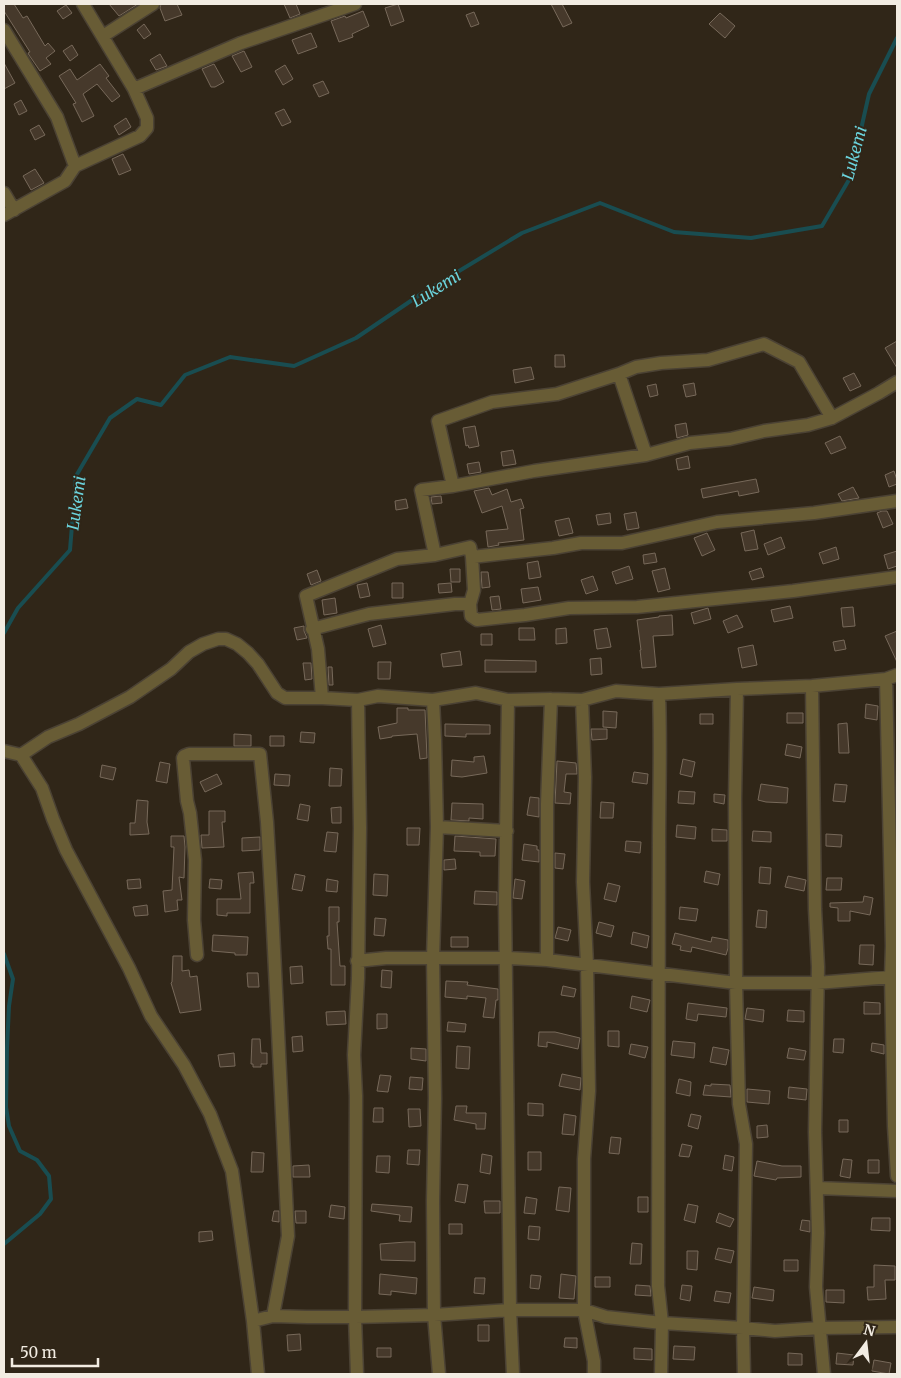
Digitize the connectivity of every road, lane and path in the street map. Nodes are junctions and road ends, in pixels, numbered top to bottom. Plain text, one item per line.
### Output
1 (83, 4) edge
2 (153, 4) edge
3 (355, 4) edge
4 (4, 30) edge
5 (102, 36) junction
6 (134, 89) junction
7 (75, 166) junction
8 (4, 193) edge
9 (9, 213) edge
10 (619, 374) junction
11 (897, 382) edge
12 (832, 418) junction
13 (646, 455) junction
14 (454, 486) junction
15 (897, 501) edge
16 (435, 555) junction
17 (472, 557) junction
18 (897, 577) edge
19 (470, 604) junction
20 (312, 629) junction
21 (891, 677) edge
22 (812, 686) junction
23 (737, 689) junction
24 (660, 694) junction
25 (322, 698) junction
26 (551, 699) junction
27 (358, 700) junction
28 (433, 700) junction
29 (508, 700) junction
30 (582, 700) junction
31 (4, 751) edge
32 (21, 755) junction
33 (893, 809) edge
34 (437, 826) junction
35 (507, 831) junction
36 (197, 955) dead end
37 (433, 958) junction
38 (507, 958) junction
39 (357, 960) junction
40 (547, 960) junction
41 (586, 964) junction
42 (660, 974) junction
43 (891, 977) junction
44 (736, 983) junction
45 (817, 983) junction
46 (897, 1176) edge
47 (817, 1188) junction
48 (897, 1191) edge
49 (510, 1310) junction
50 (584, 1310) junction
51 (434, 1315) junction
52 (274, 1316) junction
53 (355, 1316) junction
54 (253, 1321) junction
55 (662, 1323) junction
56 (897, 1327) edge
57 (743, 1328) junction
58 (820, 1328) junction
59 (258, 1374) edge
60 (357, 1374) edge
61 (439, 1374) edge
62 (513, 1374) edge
63 (594, 1374) edge
64 (661, 1374) edge
65 (744, 1374) edge
66 (824, 1374) edge

1 - 5 street
2 - 5 street
3 - 6 street
4 - 7 street
5 - 6 street
6 - 7 street
7 - 9 street
8 - 9 street
10 - 12 street
10 - 13 street
10 - 14 street
11 - 12 street
12 - 13 street
13 - 14 street
14 - 16 street
15 - 17 street
16 - 17 street
16 - 20 street
17 - 19 street
18 - 19 street
19 - 20 street
20 - 25 street
21 - 22 street
21 - 33 street
22 - 23 street
22 - 45 street
23 - 24 street
23 - 44 street
24 - 30 street
24 - 42 street
25 - 27 street
25 - 32 street
26 - 29 street
26 - 30 street
26 - 40 street
27 - 28 street
27 - 39 street
28 - 29 street
28 - 34 street
29 - 35 street
30 - 41 street
31 - 32 street
32 - 54 street
33 - 43 street
34 - 35 street
34 - 37 street
35 - 38 street
36 - 52 street
37 - 38 street
37 - 39 street
37 - 51 street
38 - 40 street
38 - 49 street
39 - 53 street
40 - 41 street
41 - 42 street
41 - 50 street
42 - 44 street
42 - 55 street
43 - 45 street
43 - 46 street
44 - 45 street
44 - 57 street
45 - 47 street
47 - 48 street
47 - 58 street
49 - 50 street
49 - 51 street
49 - 62 street
50 - 55 street
50 - 63 street
51 - 53 street
51 - 61 street
52 - 53 street
52 - 54 street
53 - 60 street
54 - 59 street
55 - 57 street
55 - 64 street
56 - 58 street
57 - 58 street
57 - 65 street
58 - 66 street

